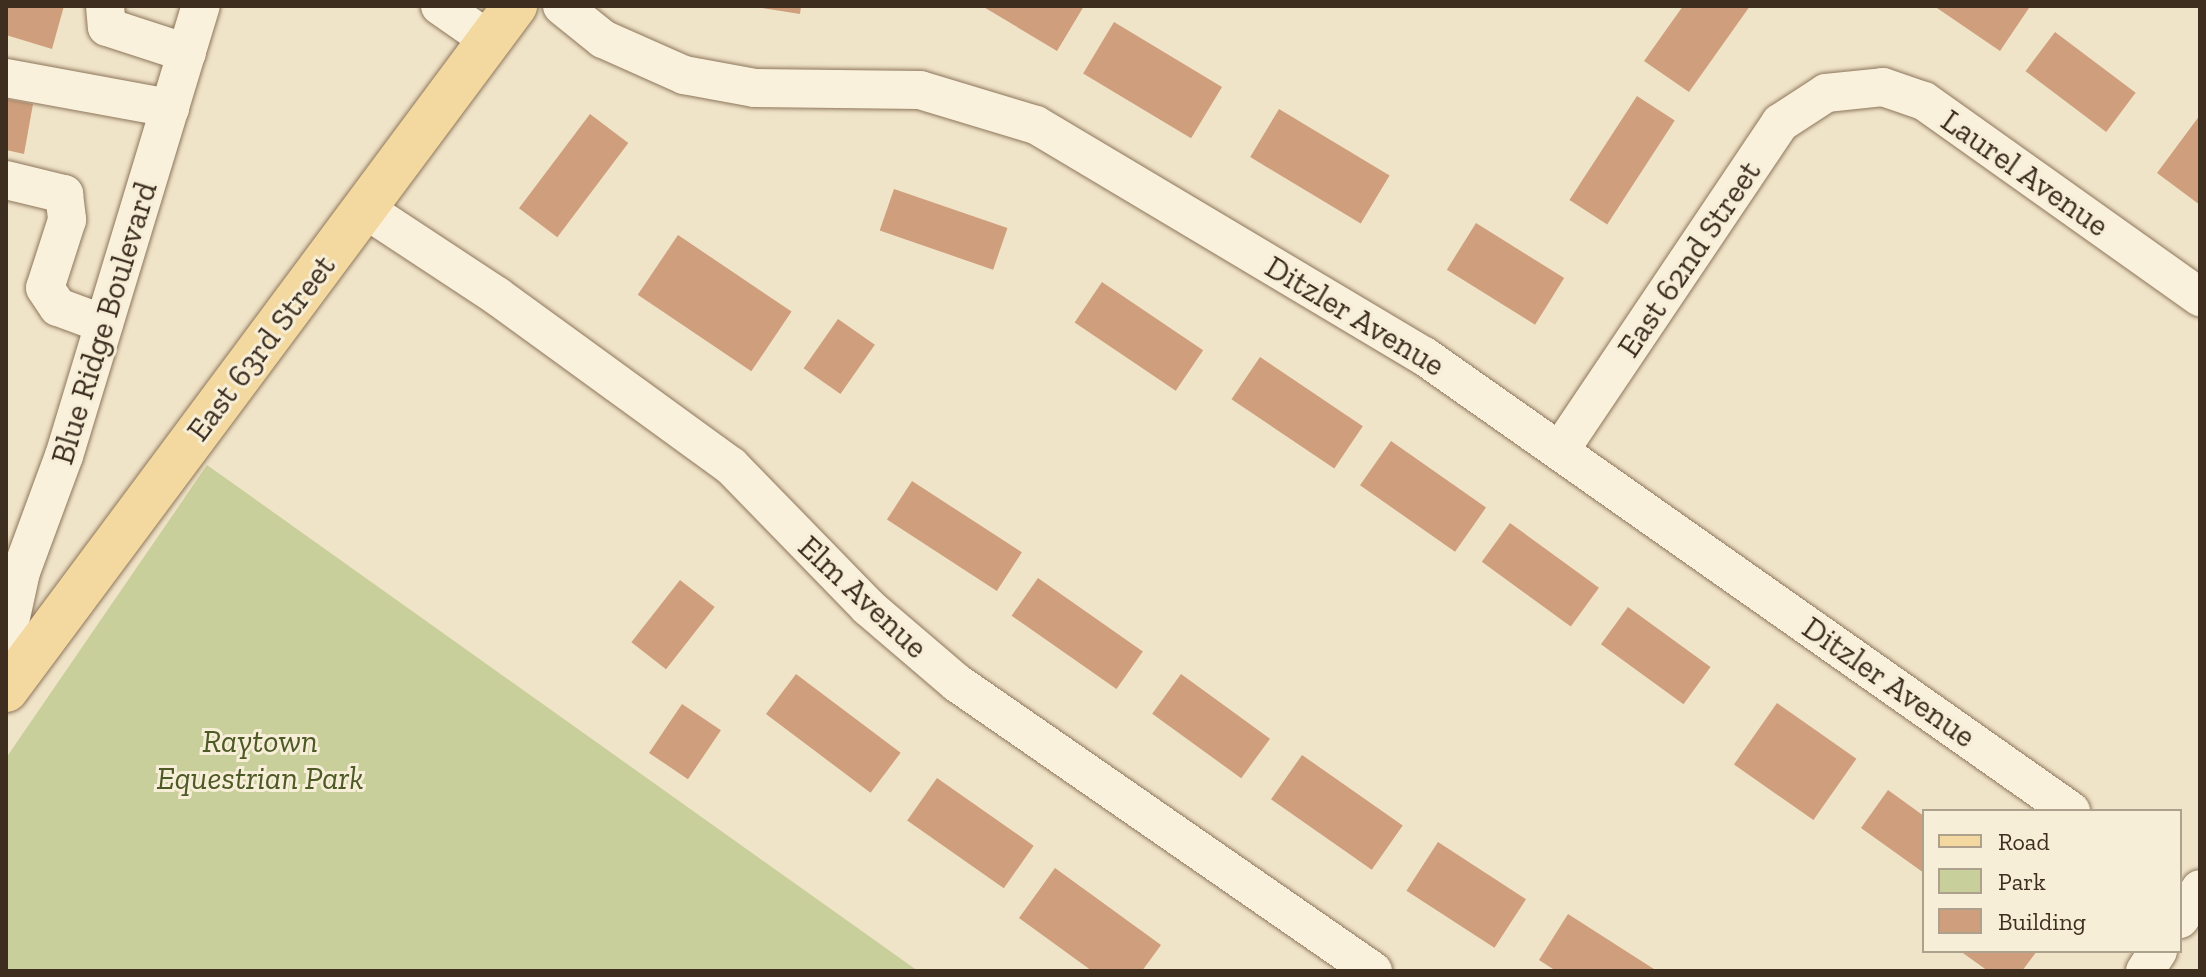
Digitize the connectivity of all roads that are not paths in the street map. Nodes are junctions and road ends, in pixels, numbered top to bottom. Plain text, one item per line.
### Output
1 (105, 6) edge
2 (201, 6) edge
3 (440, 6) edge
4 (515, 6) edge
5 (562, 6) edge
6 (489, 40) junction
7 (187, 53) junction
8 (6, 78) edge
9 (1836, 92) joint
10 (170, 108) junction
11 (6, 180) edge
12 (365, 209) junction
13 (2200, 297) edge
14 (104, 324) junction
15 (1561, 449) junction
16 (6, 640) edge
17 (6, 690) edge
18 (2068, 809) edge
19 (2157, 953) edge
20 (1373, 971) edge
21 (2145, 971) edge

1 - 7 street
2 - 7 street, Blue Ridge Boulevard
3 - 6 street
4 - 6 main road, East 63rd Street
5 - 15 street, Ditzler Avenue
6 - 12 main road, East 63rd Street
7 - 10 street, Blue Ridge Boulevard
8 - 10 street
9 - 13 street, Laurel Avenue
9 - 15 street, East 62nd Street
10 - 14 street, Blue Ridge Boulevard
11 - 14 street
12 - 17 main road, East 63rd Street
12 - 20 street, Elm Avenue
14 - 16 street, Blue Ridge Boulevard
15 - 18 street, Ditzler Avenue
19 - 21 street

